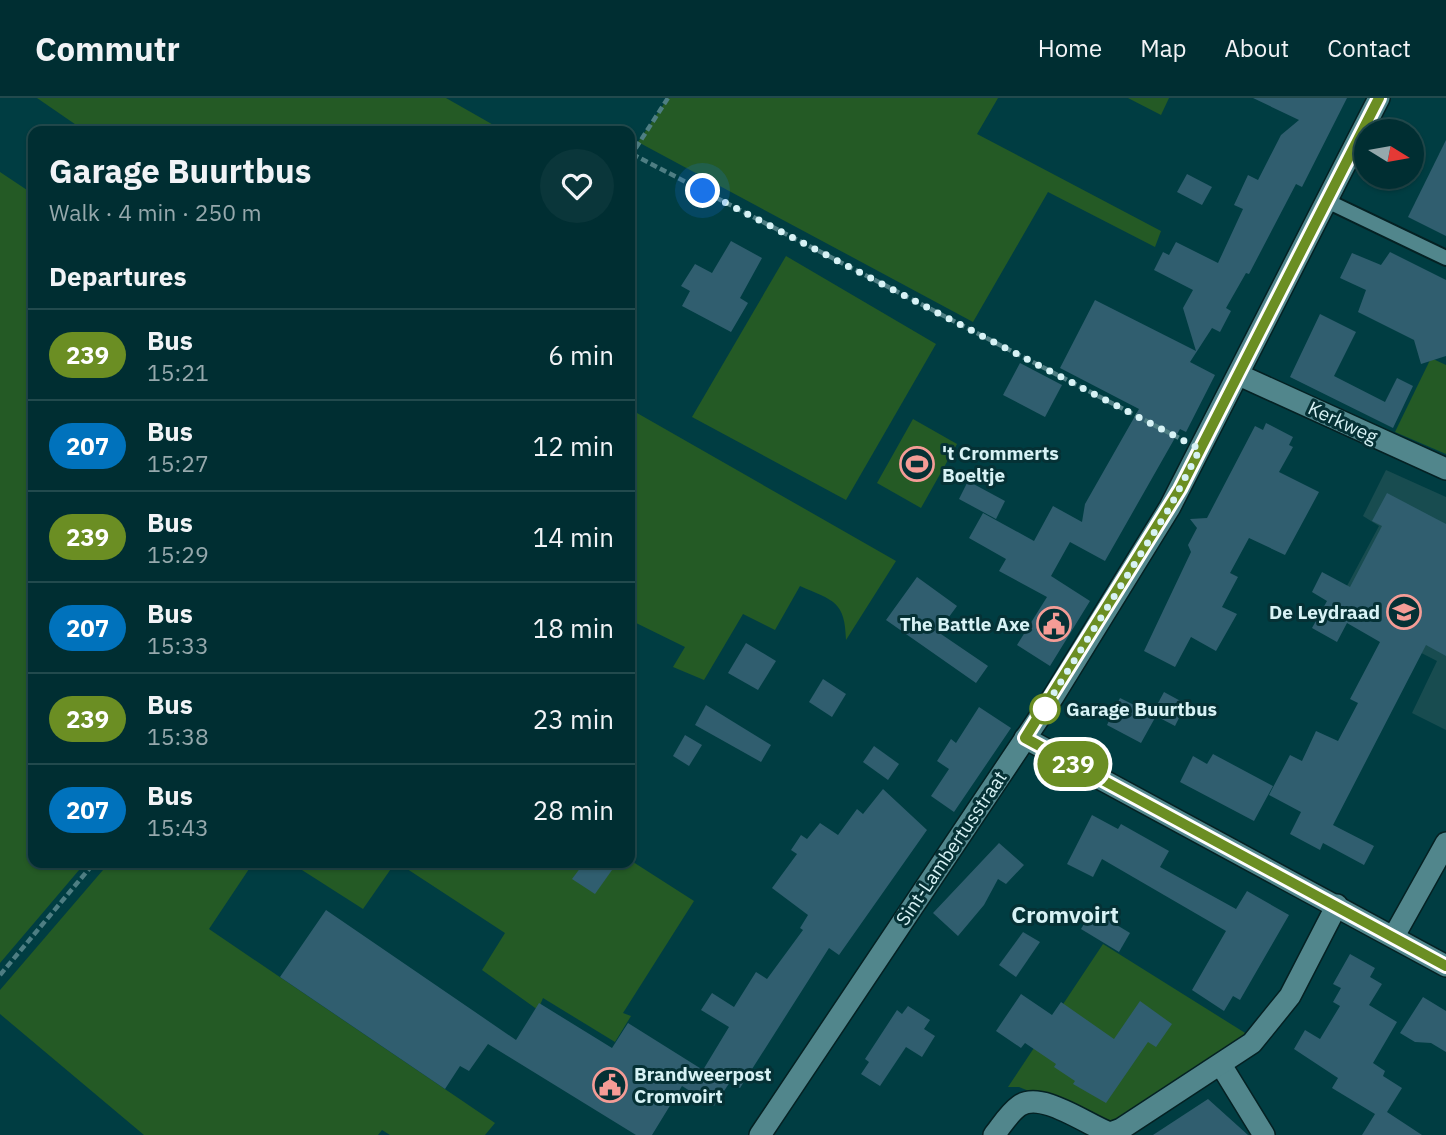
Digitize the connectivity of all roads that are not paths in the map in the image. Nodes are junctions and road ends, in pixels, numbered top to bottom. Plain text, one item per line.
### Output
1 (1378, 98) edge
2 (1327, 201) junction
3 (1446, 258) edge
4 (1239, 375) junction
5 (1446, 470) edge
6 (1025, 738) junction
7 (1446, 843) edge
8 (1337, 905) junction
9 (1394, 936) junction
10 (1446, 966) edge
11 (1221, 1065) junction
12 (761, 1135) edge
13 (994, 1135) edge
14 (1264, 1135) edge

1 - 2 street, Sint-Lambertusstraat
2 - 3 lane
2 - 4 street, Sint-Lambertusstraat
4 - 5 street, Kerkweg
4 - 6 street, Sint-Lambertusstraat
6 - 8 street
6 - 12 street, Sint-Lambertusstraat
7 - 9 street
8 - 9 street
8 - 11 street
9 - 10 street
11 - 13 street
11 - 14 street

